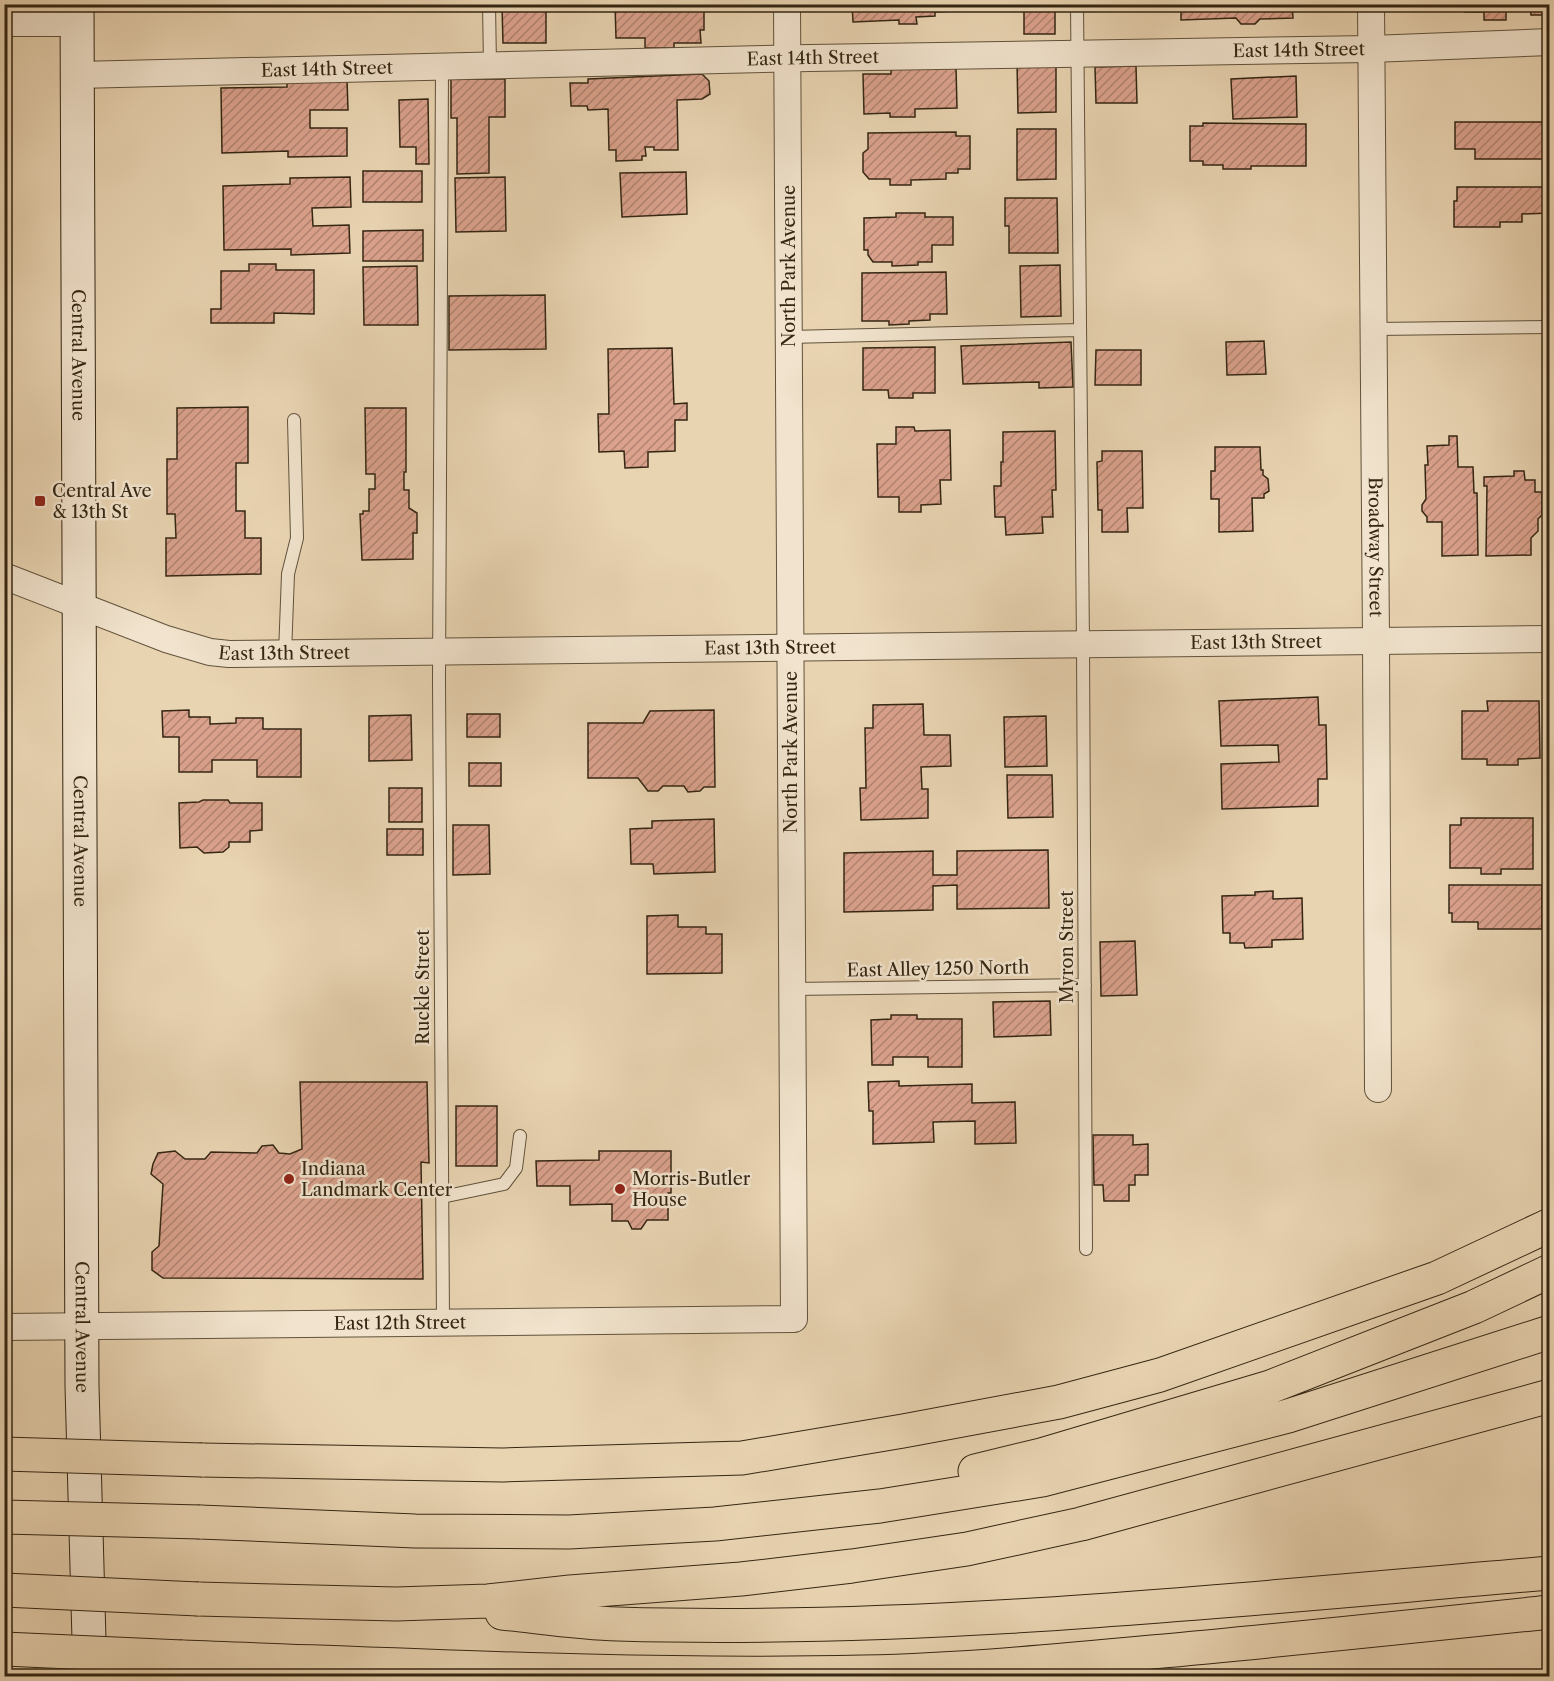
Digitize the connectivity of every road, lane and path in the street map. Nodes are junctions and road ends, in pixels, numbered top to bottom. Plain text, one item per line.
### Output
1 (489, 4) edge
2 (787, 4) edge
3 (1077, 4) edge
4 (1371, 4) edge
5 (77, 14) edge
6 (4, 23) edge
7 (1550, 42) edge
8 (1371, 49) junction
9 (1077, 54) junction
10 (788, 59) junction
11 (489, 66) junction
12 (442, 67) junction
13 (77, 75) junction
14 (1550, 327) edge
15 (1374, 329) junction
16 (1079, 330) junction
17 (789, 337) junction
18 (294, 420) dead end
19 (4, 576) edge
20 (80, 606) junction
21 (1550, 639) edge
22 (1376, 640) junction
23 (1083, 644) junction
24 (790, 648) junction
25 (440, 652) junction
26 (285, 654) junction
27 (1085, 985) junction
28 (792, 989) junction
29 (1378, 1089) dead end
30 (520, 1136) dead end
31 (442, 1197) junction
32 (1550, 1226) edge
33 (1086, 1249) dead end
34 (1550, 1271) edge
35 (794, 1319) joint
36 (443, 1323) junction
37 (4, 1327) edge
38 (82, 1327) junction
39 (1550, 1332) edge
40 (1546, 1398) edge
41 (4, 1454) edge
42 (4, 1517) edge
43 (715, 1524) junction
44 (1550, 1573) edge
45 (4, 1590) edge
46 (396, 1604) junction
47 (1550, 1612) edge
48 (4, 1649) edge
49 (90, 1677) edge

1 - 11 lane
2 - 10 street, North Park Avenue
3 - 9 lane, Myron Street
4 - 8 street, Broadway Street
5 - 6 street
5 - 13 main road, Central Avenue
7 - 8 street, East 14th Street
8 - 9 street, East 14th Street
8 - 15 street, Broadway Street
9 - 10 street, East 14th Street
9 - 16 lane, Myron Street
10 - 11 street, East 14th Street
10 - 17 street, North Park Avenue
11 - 12 street, East 14th Street
12 - 13 street, East 14th Street
12 - 25 lane, Ruckle Street
13 - 20 main road, Central Avenue
14 - 15 lane
15 - 22 street, Broadway Street
16 - 17 lane
16 - 23 lane, Myron Street
17 - 24 street, North Park Avenue
18 - 26 lane
19 - 20 street, East 13th Street
20 - 26 street, East 13th Street
20 - 38 main road, Central Avenue
21 - 22 street, East 13th Street
22 - 23 street, East 13th Street
22 - 29 street, Broadway Street
23 - 24 street, East 13th Street
23 - 27 lane, Myron Street
24 - 25 street, East 13th Street
24 - 28 street, North Park Avenue
25 - 26 street, East 13th Street
25 - 31 lane, Ruckle Street
27 - 28 lane, East Alley 1250 North
27 - 33 lane, Myron Street
28 - 35 street, North Park Avenue
30 - 31 lane
31 - 36 lane, Ruckle Street
32 - 41 highway, bridge
34 - 43 highway
35 - 36 street, East 12th Street
36 - 38 street, East 12th Street
37 - 38 street, East 12th Street
38 - 49 main road, Central Avenue
39 - 43 highway
40 - 46 highway
42 - 43 highway, bridge
44 - 46 highway
45 - 46 highway, bridge
47 - 48 highway, bridge

